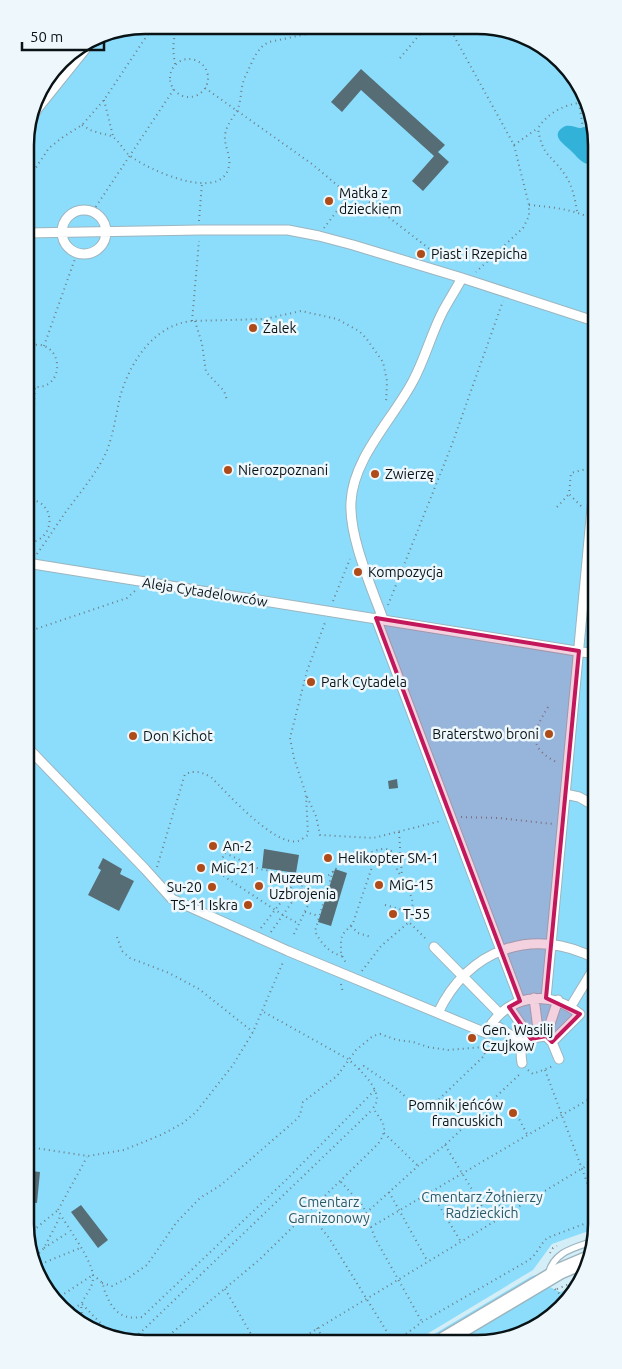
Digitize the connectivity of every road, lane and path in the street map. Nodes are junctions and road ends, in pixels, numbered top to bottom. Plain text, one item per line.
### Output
1 (148, 34) edge
2 (175, 34) edge
3 (307, 34) edge
4 (420, 34) edge
5 (453, 34) edge
6 (83, 52) edge
7 (400, 58) dead end
8 (175, 64) junction
9 (205, 88) junction
10 (174, 89) junction
11 (104, 100) junction
12 (579, 103) joint
13 (42, 104) edge
14 (237, 110) junction
15 (82, 125) junction
16 (538, 128) junction
17 (583, 128) dead end
18 (113, 136) junction
19 (514, 145) junction
20 (129, 156) junction
21 (34, 171) edge
22 (202, 184) junction
23 (348, 195) junction
24 (529, 206) junction
25 (93, 211) junction
26 (577, 211) junction
27 (588, 216) edge
28 (200, 230) junction
29 (107, 231) junction
30 (62, 232) junction
31 (34, 233) edge
32 (319, 236) junction
33 (77, 253) junction
34 (445, 262) dead end
35 (462, 278) junction
36 (506, 293) junction
37 (588, 319) edge
38 (192, 321) junction
39 (195, 321) junction
40 (34, 344) edge
41 (44, 346) junction
42 (35, 388) joint
43 (227, 400) dead end
44 (34, 404) edge
45 (390, 418) junction
46 (588, 469) edge
47 (569, 494) junction
48 (34, 501) edge
49 (557, 507) dead end
50 (586, 512) dead end
51 (46, 534) junction
52 (50, 536) junction
53 (34, 542) edge
54 (356, 543) junction
55 (588, 552) edge
56 (34, 557) edge
57 (34, 565) edge
58 (141, 582) junction
59 (330, 611) junction
60 (380, 618) junction
61 (34, 630) edge
62 (579, 651) junction
63 (588, 653) edge
64 (548, 707) dead end
65 (34, 754) edge
66 (568, 766) junction
67 (306, 794) junction
68 (565, 794) junction
69 (588, 802) edge
70 (451, 818) junction
71 (562, 825) junction
72 (399, 832) junction
73 (367, 854) junction
74 (334, 870) junction
75 (298, 876) junction
76 (153, 878) junction
77 (307, 878) junction
78 (402, 879) junction
79 (301, 887) junction
80 (385, 906) dead end
81 (275, 910) junction
82 (305, 912) junction
83 (411, 912) junction
84 (283, 915) junction
85 (319, 916) junction
86 (409, 922) junction
87 (299, 924) junction
88 (351, 926) junction
89 (270, 934) dead end
90 (294, 934) dead end
91 (254, 935) junction
92 (117, 937) dead end
93 (371, 937) dead end
94 (551, 944) junction
95 (434, 946) joint
96 (288, 951) junction
97 (501, 951) junction
98 (342, 956) junction
99 (588, 956) edge
100 (346, 963) dead end
101 (462, 975) junction
102 (588, 978) edge
103 (358, 980) junction
104 (534, 998) junction
105 (546, 998) junction
106 (558, 1000) junction
107 (520, 1002) junction
108 (571, 1006) junction
109 (509, 1007) junction
110 (262, 1012) junction
111 (438, 1014) junction
112 (500, 1014) junction
113 (492, 1023) junction
114 (253, 1032) junction
115 (486, 1033) junction
116 (538, 1039) junction
117 (484, 1047) junction
118 (348, 1059) junction
119 (559, 1059) dead end
120 (524, 1065) joint
121 (552, 1067) dead end
122 (360, 1069) junction
123 (528, 1070) dead end
124 (545, 1070) junction
125 (375, 1090) junction
126 (588, 1100) edge
127 (374, 1108) junction
128 (516, 1115) dead end
129 (562, 1115) junction
130 (384, 1132) junction
131 (528, 1136) junction
132 (445, 1145) junction
133 (34, 1147) edge
134 (88, 1156) junction
135 (588, 1165) edge
136 (418, 1166) junction
137 (582, 1168) junction
138 (462, 1174) junction
139 (341, 1182) junction
140 (588, 1184) edge
141 (389, 1192) junction
142 (431, 1192) junction
143 (491, 1192) dead end
144 (495, 1198) junction
145 (58, 1210) junction
146 (400, 1210) junction
147 (309, 1213) junction
148 (366, 1213) junction
149 (506, 1215) junction
150 (61, 1216) junction
151 (588, 1222) edge
152 (371, 1227) junction
153 (34, 1230) edge
154 (70, 1232) junction
155 (461, 1242) junction
156 (586, 1243) edge
157 (44, 1248) junction
158 (80, 1248) junction
159 (38, 1254) edge
160 (428, 1262) junction
161 (581, 1262) edge
162 (41, 1264) edge
163 (93, 1275) junction
164 (548, 1278) junction
165 (397, 1281) junction
166 (102, 1283) junction
167 (571, 1283) edge
168 (225, 1289) junction
169 (60, 1296) edge
170 (561, 1296) edge
171 (367, 1298) junction
172 (82, 1304) junction
173 (72, 1308) edge
174 (540, 1316) edge
175 (83, 1317) edge
176 (422, 1322) junction
177 (524, 1325) edge
178 (317, 1328) junction
179 (109, 1329) edge
180 (137, 1335) edge
181 (169, 1335) edge
182 (252, 1335) edge
183 (306, 1335) edge
184 (321, 1335) edge
185 (389, 1335) edge
186 (405, 1335) edge
187 (452, 1335) edge

1 - 11 path
2 - 8 path
3 - 14 path
4 - 7 path
5 - 19 path
6 - 13 street
8 - 9 path
8 - 10 path
9 - 10 path
9 - 14 path
10 - 20 path
11 - 15 path
11 - 18 path
12 - 16 path
12 - 17 path
14 - 22 path
14 - 23 path
15 - 18 path
15 - 21 path
16 - 19 path
16 - 26 path
18 - 20 path
19 - 24 path
20 - 22 path
20 - 25 path
22 - 28 path
23 - 32 path
23 - 34 path
24 - 26 path
24 - 35 path
25 - 29 street
25 - 30 street
26 - 27 path
28 - 29 street
28 - 32 street
28 - 38 path
29 - 30 street
29 - 33 street
30 - 31 street
30 - 33 street
32 - 35 street
33 - 41 path
35 - 36 street
35 - 45 street
36 - 37 street
36 - 60 path
38 - 39 path
38 - 52 path
39 - 43 path
39 - 45 path
40 - 41 path
41 - 42 path
42 - 44 path
45 - 54 street
46 - 47 path
47 - 49 path
47 - 50 path
48 - 51 path
51 - 52 path
51 - 53 path
52 - 56 path
54 - 59 path
54 - 60 street
55 - 62 street
57 - 58 street, Aleja Cytadelowców
58 - 59 street, Aleja Cytadelowców
58 - 61 path
59 - 60 street, Aleja Cytadelowców
59 - 67 path
60 - 62 street, Aleja Cytadelowców
60 - 70 street
62 - 63 street, Aleja Cytadelowców
62 - 66 street
64 - 66 path
65 - 76 street
66 - 68 street
67 - 72 path
67 - 76 path
68 - 69 street
68 - 71 street
70 - 71 path
70 - 72 path
70 - 97 street
71 - 94 street
72 - 78 path
73 - 74 path
73 - 78 path
73 - 88 path
74 - 77 path
74 - 85 path
75 - 77 path
75 - 81 path
75 - 81 path
76 - 91 street
77 - 79 path
78 - 83 path
79 - 82 path
79 - 84 path
80 - 83 path
81 - 84 path
81 - 91 path
82 - 85 path
82 - 87 path
83 - 86 path
84 - 87 path
84 - 89 path
85 - 98 path
86 - 95 path
86 - 103 path
87 - 90 path
88 - 93 path
88 - 98 path
91 - 96 street
92 - 114 path
94 - 97 street
94 - 99 street
94 - 105 street
95 - 101 street
96 - 103 street
96 - 110 path
97 - 101 street
97 - 107 street
98 - 100 path
101 - 111 street
101 - 112 street
102 - 108 street
103 - 111 street
104 - 105 street
104 - 107 street
104 - 116 street
105 - 106 street
106 - 108 street
106 - 116 street
107 - 109 street
108 - 116 street
109 - 112 street
109 - 116 street
110 - 114 path
110 - 118 path
111 - 115 street
112 - 113 street
113 - 115 street
113 - 116 street
114 - 134 path
115 - 117 path
116 - 119 street
116 - 120 street
117 - 118 path
117 - 122 path
118 - 122 path
118 - 166 path
120 - 132 path
121 - 124 path
122 - 125 path
123 - 124 path
124 - 129 path
125 - 127 path
125 - 166 path
126 - 129 path
127 - 130 path
127 - 180 path
128 - 131 path
129 - 131 path
129 - 137 path
130 - 136 path
130 - 139 path
131 - 138 path
132 - 136 path
132 - 138 path
133 - 134 path
134 - 145 path
135 - 137 path
136 - 141 path
137 - 140 path
137 - 149 path
138 - 142 path
138 - 144 path
139 - 147 path
139 - 148 path
141 - 146 path
141 - 148 path
142 - 146 path
142 - 155 path
143 - 144 path
144 - 149 path
145 - 150 path
145 - 153 path
146 - 152 path
146 - 160 path
147 - 168 path
147 - 171 path
148 - 152 path
149 - 155 path
150 - 154 path
150 - 157 path
151 - 176 path
152 - 165 path
154 - 157 path
154 - 158 path
155 - 160 path
156 - 164 lane
157 - 159 path
158 - 162 path
158 - 163 path
160 - 165 path
161 - 164 street
163 - 166 path
163 - 169 path
163 - 172 path
164 - 187 street
165 - 171 path
165 - 176 path
167 - 170 path
168 - 181 path
168 - 182 path
171 - 178 path
171 - 185 path
172 - 173 path
172 - 175 path
172 - 179 path
174 - 177 path
176 - 186 path
178 - 183 path
178 - 184 path

